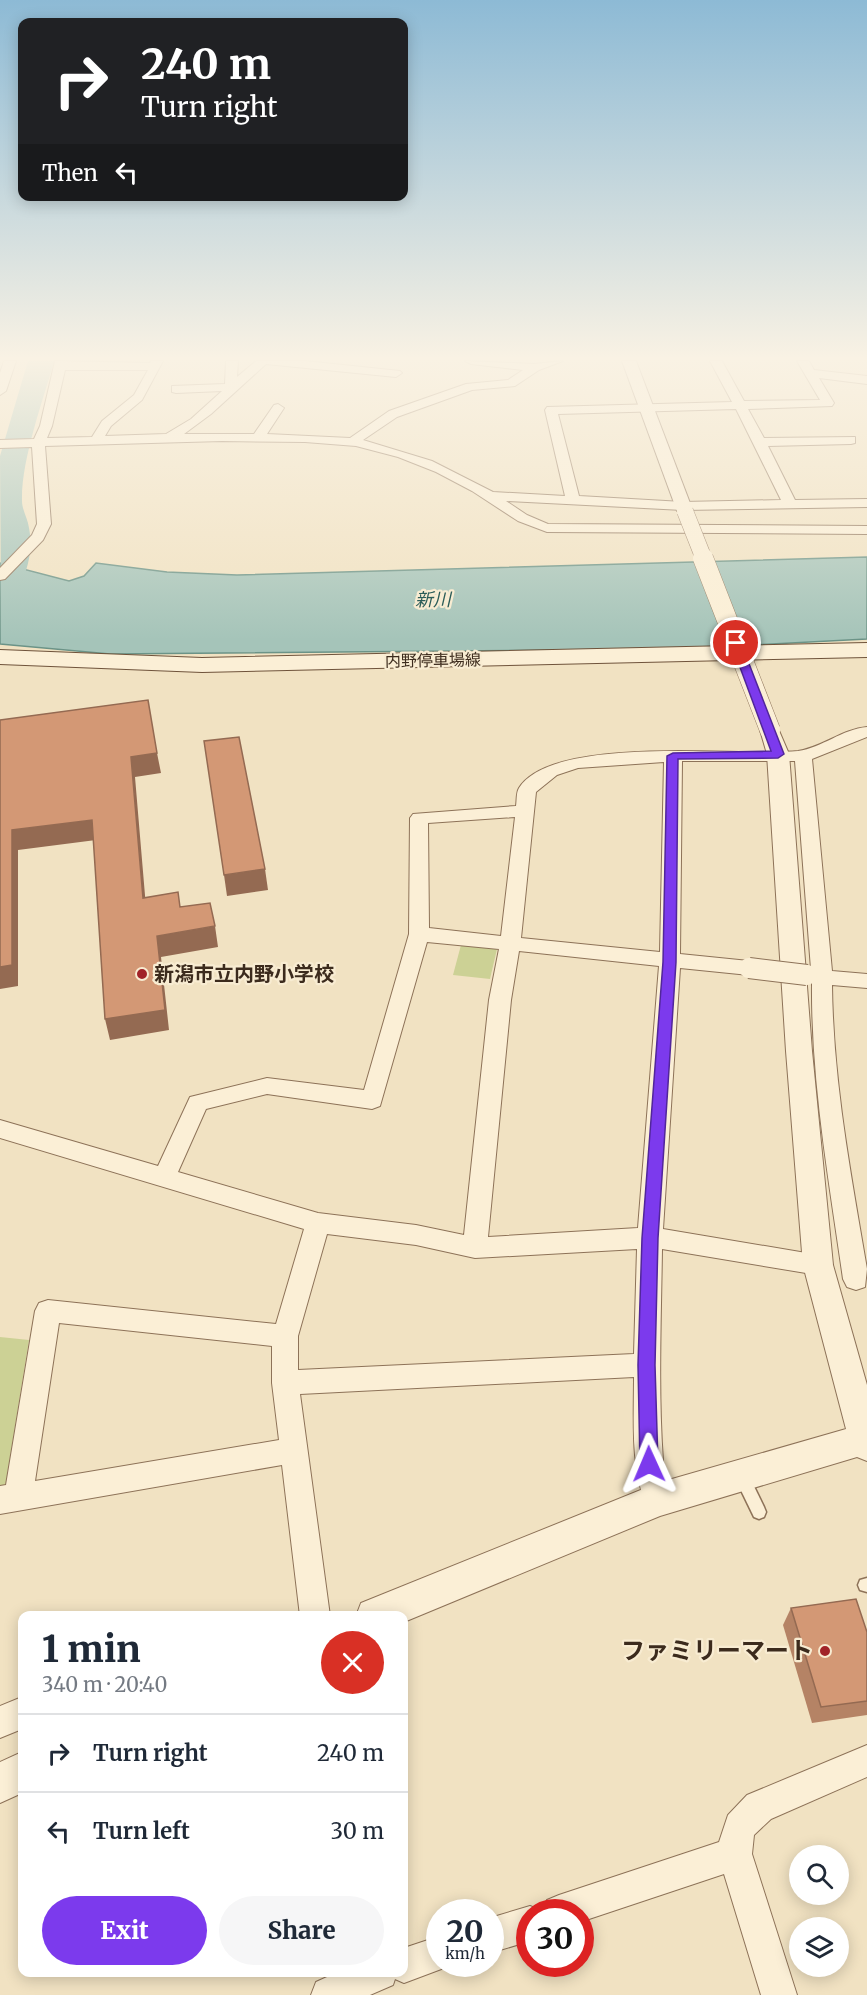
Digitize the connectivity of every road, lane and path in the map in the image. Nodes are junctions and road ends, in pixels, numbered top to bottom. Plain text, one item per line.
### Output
1 (36, 454) edge
2 (397, 454) edge
3 (562, 454) edge
4 (664, 454) edge
5 (766, 454) edge
6 (491, 496) junction
7 (573, 501) junction
8 (867, 503) edge
9 (790, 504) junction
10 (684, 508) junction
11 (867, 530) edge
12 (0, 576) edge
13 (867, 650) edge
14 (0, 657) edge
15 (867, 732) edge
16 (784, 747) junction
17 (673, 756) junction
18 (525, 811) junction
19 (419, 934) junction
20 (510, 945) junction
21 (670, 962) junction
22 (815, 976) junction
23 (867, 981) edge
24 (0, 1129) edge
25 (164, 1178) junction
26 (318, 1223) junction
27 (650, 1238) junction
28 (475, 1248) junction
29 (818, 1265) junction
30 (861, 1282) edge
31 (285, 1336) junction
32 (647, 1365) junction
33 (285, 1383) junction
34 (866, 1441) edge
35 (294, 1450) junction
36 (740, 1475) junction
37 (9, 1498) edge
38 (658, 1500) junction
39 (759, 1512) dead end
40 (314, 1611) edge
41 (386, 1611) edge
42 (18, 1715) edge
43 (0, 1722) edge
44 (867, 1761) edge
45 (18, 1774) edge
46 (0, 1783) edge
47 (735, 1854) junction
48 (594, 1901) edge
49 (426, 1958) edge
50 (408, 1964) edge
51 (370, 1979) edge
52 (329, 1995) edge
53 (779, 1995) edge

1 - 12 street
2 - 6 street
3 - 7 street
4 - 10 street
5 - 9 street
6 - 7 street
6 - 11 street
7 - 10 street
8 - 9 street
9 - 10 street
10 - 16 street, bridge
13 - 14 main road, 内野停車場線
15 - 16 street
16 - 17 street
16 - 22 street
16 - 29 street
17 - 18 street
17 - 21 street
18 - 19 street
18 - 20 street
19 - 20 street
19 - 25 street
20 - 21 street
20 - 28 street
21 - 22 street, bridge
21 - 27 street
22 - 23 street
22 - 30 street
24 - 25 street
25 - 26 street
26 - 28 street
26 - 31 street
27 - 28 street
27 - 29 street
27 - 32 street
29 - 34 street
31 - 33 street
31 - 37 street
32 - 33 street
32 - 38 street
33 - 35 street
34 - 36 street
35 - 37 street
35 - 40 street
36 - 38 street
36 - 39 lane
38 - 41 street
42 - 43 street
44 - 47 street
45 - 46 street
47 - 48 street
47 - 53 street
49 - 50 street
51 - 52 street

